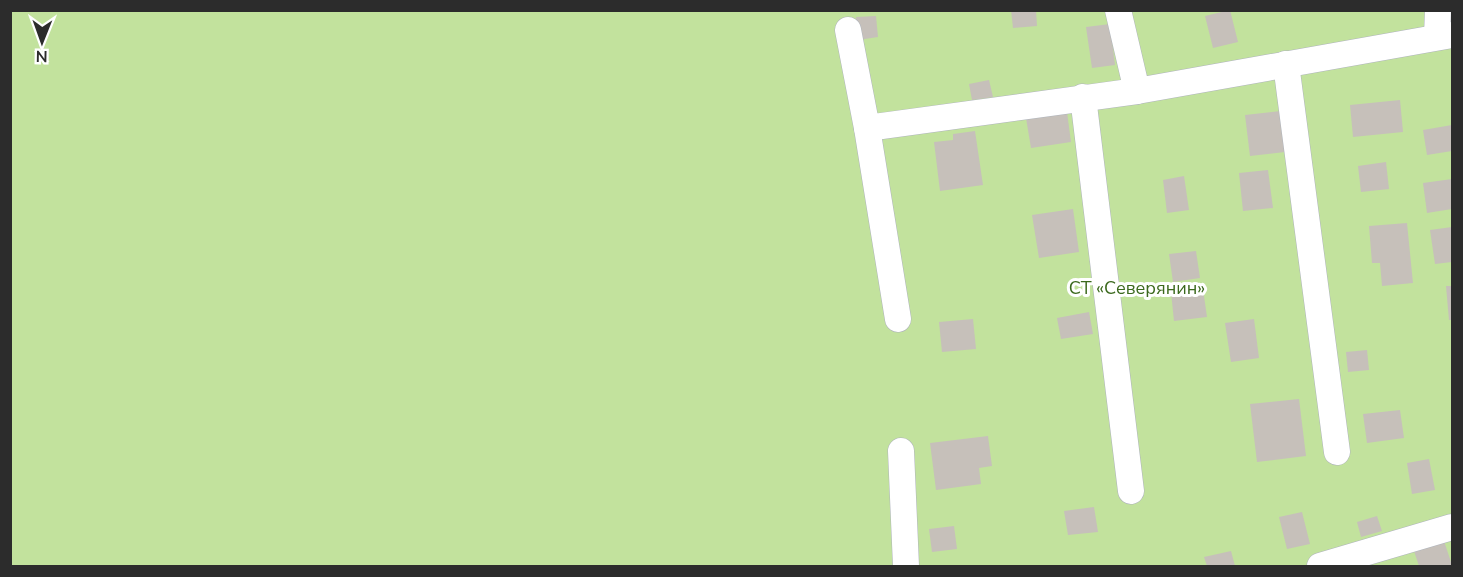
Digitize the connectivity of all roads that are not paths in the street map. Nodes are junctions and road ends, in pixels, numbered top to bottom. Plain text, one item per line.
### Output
1 (1118, 10) edge
2 (1438, 10) edge
3 (848, 30) dead end
4 (1444, 36) edge
5 (1286, 64) junction
6 (1137, 91) junction
7 (1083, 97) junction
8 (867, 128) junction
9 (898, 319) dead end
10 (900, 451) dead end
11 (1337, 452) dead end
12 (1131, 491) dead end
13 (1452, 527) edge
14 (906, 567) edge
15 (1320, 567) edge

1 - 6 lane
2 - 4 lane
3 - 8 lane
4 - 5 lane
5 - 6 lane
5 - 11 lane
6 - 7 lane
7 - 8 lane
7 - 12 lane
8 - 9 lane
10 - 14 lane
13 - 15 lane

